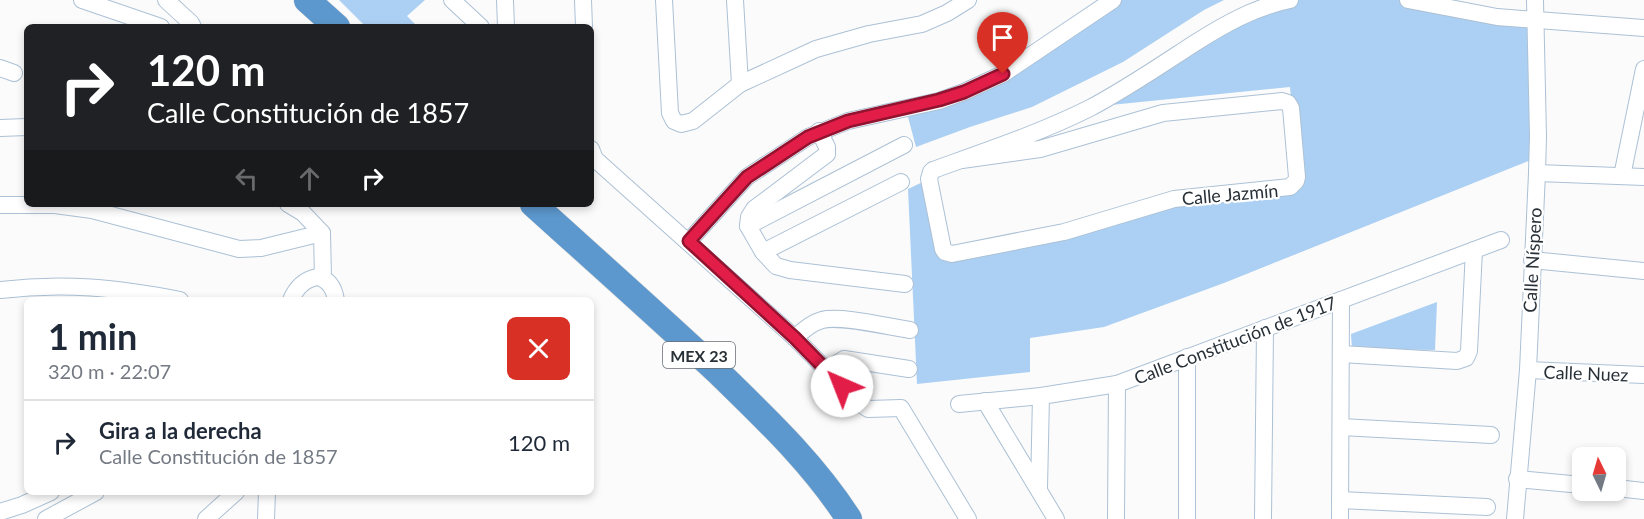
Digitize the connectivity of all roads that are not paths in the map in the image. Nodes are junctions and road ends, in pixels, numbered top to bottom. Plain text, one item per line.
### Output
1 (82, 0) edge
2 (166, 0) edge
3 (307, 0) edge
4 (452, 0) edge
5 (505, 0) edge
6 (583, 0) edge
7 (664, 0) edge
8 (968, 0) edge
9 (1113, 0) edge
10 (1290, 0) edge
11 (1408, 0) edge
12 (1535, 0) edge
13 (739, 2) edge
14 (113, 5) edge
15 (1461, 5) edge
16 (1536, 20) junction
17 (154, 24) edge
18 (192, 24) edge
19 (334, 24) edge
20 (478, 24) edge
21 (506, 24) edge
22 (584, 24) edge
23 (1644, 28) edge
24 (1644, 69) edge
25 (740, 84) junction
26 (24, 127) edge
27 (0, 128) edge
28 (819, 131) junction
29 (904, 145) dead end
30 (594, 156) edge
31 (962, 160) junction
32 (1537, 173) junction
33 (1622, 177) junction
34 (1644, 177) edge
35 (901, 182) dead end
36 (0, 205) edge
37 (24, 205) edge
38 (70, 207) edge
39 (293, 207) edge
40 (536, 207) edge
41 (748, 226) junction
42 (321, 233) junction
43 (1501, 240) dead end
44 (689, 241) junction
45 (1474, 250) junction
46 (763, 252) junction
47 (1532, 260) junction
48 (1644, 271) edge
49 (323, 278) junction
50 (905, 284) dead end
51 (0, 290) edge
52 (166, 297) edge
53 (293, 297) edge
54 (335, 297) edge
55 (1341, 300) junction
56 (1265, 328) junction
57 (910, 330) dead end
58 (795, 338) junction
59 (1341, 354) junction
60 (1187, 357) junction
61 (909, 369) dead end
62 (827, 370) junction
63 (1528, 370) junction
64 (1644, 375) edge
65 (1117, 384) junction
66 (1041, 396) junction
67 (985, 401) junction
68 (959, 404) dead end
69 (1341, 427) junction
70 (1491, 435) dead end
71 (1517, 480) junction
72 (1572, 484) edge
73 (1039, 489) junction
74 (1626, 489) edge
75 (1644, 491) edge
76 (44, 495) edge
77 (90, 495) edge
78 (233, 495) edge
79 (267, 495) edge
80 (1340, 500) junction
81 (1487, 507) dead end
82 (0, 512) edge
83 (46, 519) edge
84 (206, 519) edge
85 (266, 519) edge
86 (849, 519) edge
87 (968, 519) edge
88 (1056, 519) edge
89 (1116, 519) edge
90 (1187, 519) edge
91 (1263, 519) edge
92 (1340, 519) edge
93 (1515, 519) edge

1 - 14 street
2 - 18 street
3 - 19 highway
4 - 20 street
5 - 21 street
6 - 22 street
7 - 25 street
8 - 25 street
9 - 28 street
10 - 31 street, Calle Jazmín
11 - 15 street
12 - 16 street, Calle Níspero
13 - 25 street
14 - 17 street
15 - 16 street
16 - 23 street
16 - 32 street, Calle Níspero
24 - 33 street
26 - 27 street
28 - 41 street
28 - 44 street
29 - 41 street
30 - 44 street
31 - 31 street, Calle Jazmín
32 - 33 street
32 - 47 street, Calle Níspero
33 - 34 street
35 - 46 street
36 - 37 street
38 - 42 street
39 - 42 street
40 - 86 highway, MEX 23
41 - 46 street
42 - 49 street
43 - 45 street, Calle Constitución de 1917
44 - 58 street
45 - 55 street, Calle Constitución de 1917
45 - 59 street
46 - 50 street
47 - 48 street
47 - 63 street, Calle Níspero
49 - 53 street
49 - 54 street
51 - 52 street
55 - 56 street, Calle Constitución de 1917
55 - 59 street
56 - 60 street, Calle Constitución de 1917
56 - 91 street
57 - 58 street
58 - 62 street
59 - 69 street
60 - 65 street, Calle Constitución de 1917
60 - 90 street
61 - 62 street
62 - 87 street
63 - 64 street, Calle Nuez
63 - 71 street, Calle Níspero
65 - 66 street, Calle Constitución de 1917
65 - 89 street
66 - 67 street, Calle Constitución de 1917
66 - 73 street
67 - 68 street, Calle Constitución de 1917
67 - 73 street
69 - 70 street
69 - 80 street
71 - 72 street
71 - 93 street, Calle Níspero
73 - 88 street
74 - 75 street
76 - 82 street
77 - 83 street
78 - 84 street
79 - 85 street
80 - 81 street
80 - 92 street

